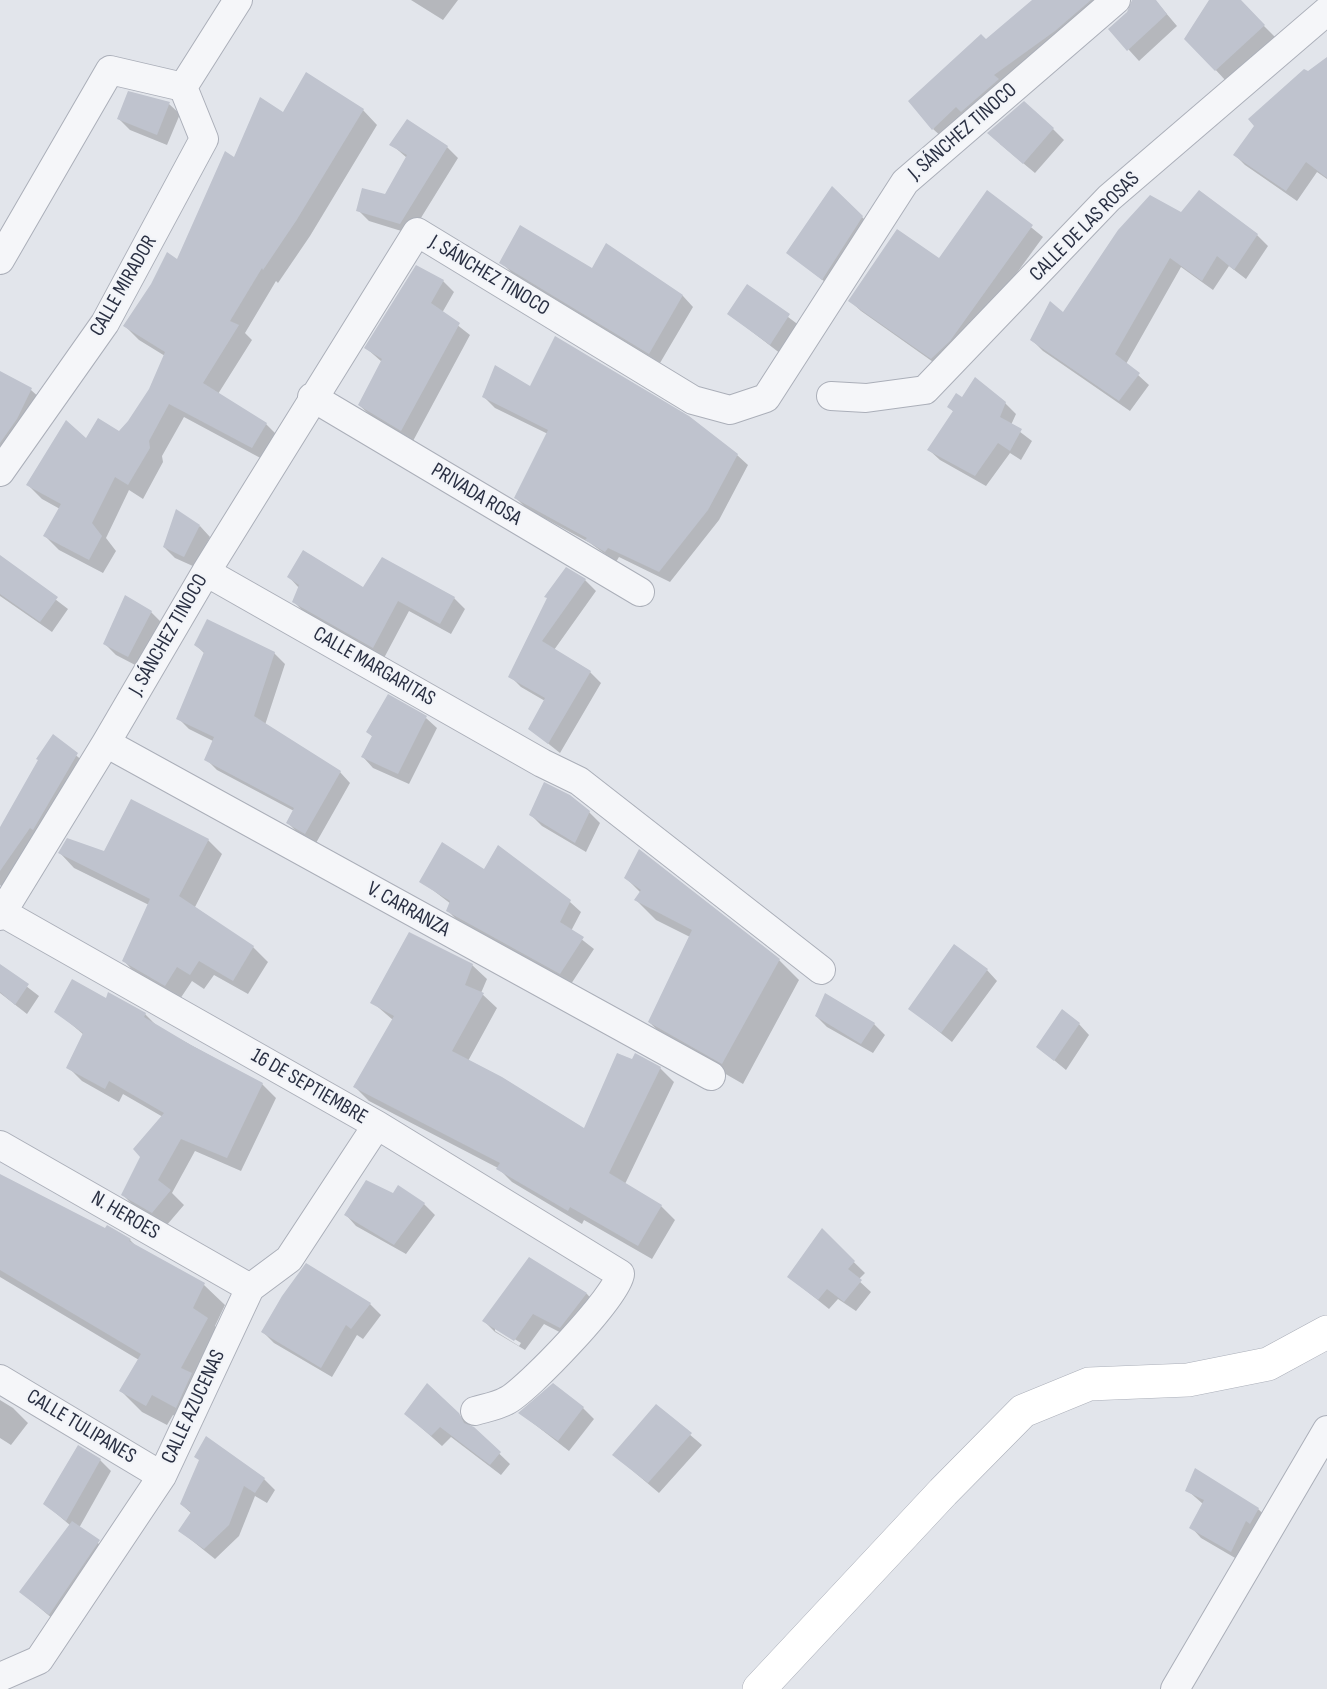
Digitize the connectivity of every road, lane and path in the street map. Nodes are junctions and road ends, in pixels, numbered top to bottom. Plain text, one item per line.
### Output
1 (238, 0) edge
2 (1116, 0) edge
3 (1327, 11) edge
4 (183, 87) junction
5 (0, 260) edge
6 (831, 396) dead end
7 (312, 397) junction
8 (0, 472) edge
9 (206, 572) junction
10 (640, 592) dead end
11 (106, 743) junction
12 (1, 915) edge
13 (821, 970) dead end
14 (711, 1076) dead end
15 (376, 1125) junction
16 (0, 1145) edge
17 (250, 1288) junction
18 (1327, 1332) edge
19 (0, 1379) edge
20 (475, 1412) dead end
21 (1327, 1430) edge
22 (162, 1476) junction
23 (0, 1677) edge
24 (759, 1689) edge
25 (1175, 1689) edge

1 - 4 street
2 - 7 street, J. SÁNCHEZ TINOCO
3 - 6 street, CALLE DE LAS ROSAS
4 - 5 street
4 - 8 street, CALLE MIRADOR
7 - 9 street, J. SÁNCHEZ TINOCO
7 - 10 street, PRIVADA ROSA
9 - 11 street, J. SÁNCHEZ TINOCO
9 - 13 street, CALLE MARGARITAS
11 - 12 street, J. SÁNCHEZ TINOCO
11 - 14 street, V. CARRANZA
12 - 15 street, 16 DE SEPTIEMBRE
15 - 17 street, CALLE AZUCENAS
15 - 20 street, 16 DE SEPTIEMBRE
16 - 17 street, N. HEROES
17 - 22 street, CALLE AZUCENAS
18 - 24 main road
19 - 22 street, CALLE TULIPANES
21 - 25 street
22 - 23 street, CALLE AZUCENAS

